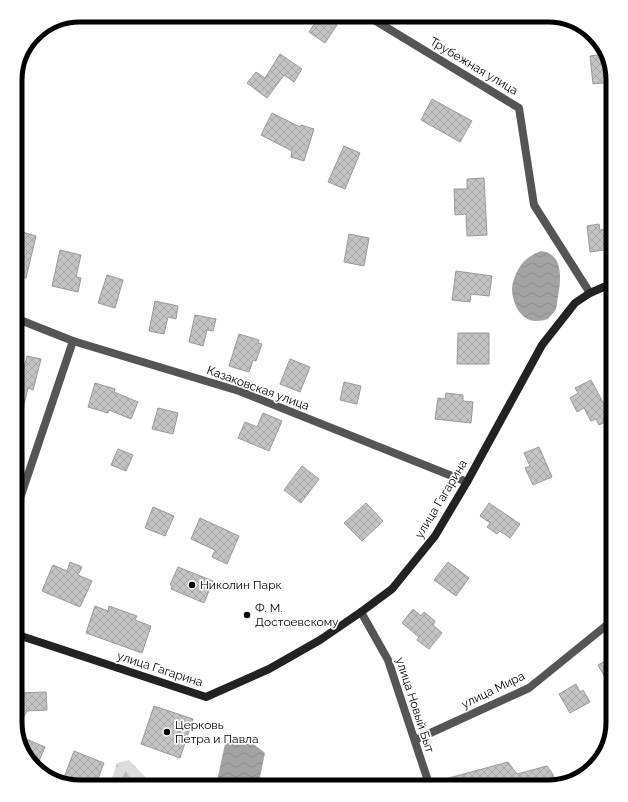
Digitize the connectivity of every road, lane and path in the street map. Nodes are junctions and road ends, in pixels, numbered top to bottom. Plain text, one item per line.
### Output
1 (378, 22) edge
2 (606, 286) edge
3 (590, 292) junction
4 (22, 321) edge
5 (73, 341) junction
6 (467, 482) junction
7 (22, 491) edge
8 (361, 612) junction
9 (606, 626) edge
10 (22, 636) edge
11 (414, 740) junction
12 (428, 780) edge

1 - 3 street, Трубежная улица
2 - 3 street, улица Гагарина
3 - 6 street, улица Гагарина
4 - 5 street, Казаковская улица
5 - 6 street, Казаковская улица
5 - 7 street
6 - 8 street, улица Гагарина
8 - 10 street, улица Гагарина
8 - 11 street, улица Новый Быт
9 - 11 street, улица Мира
11 - 12 street, улица Новый Быт

